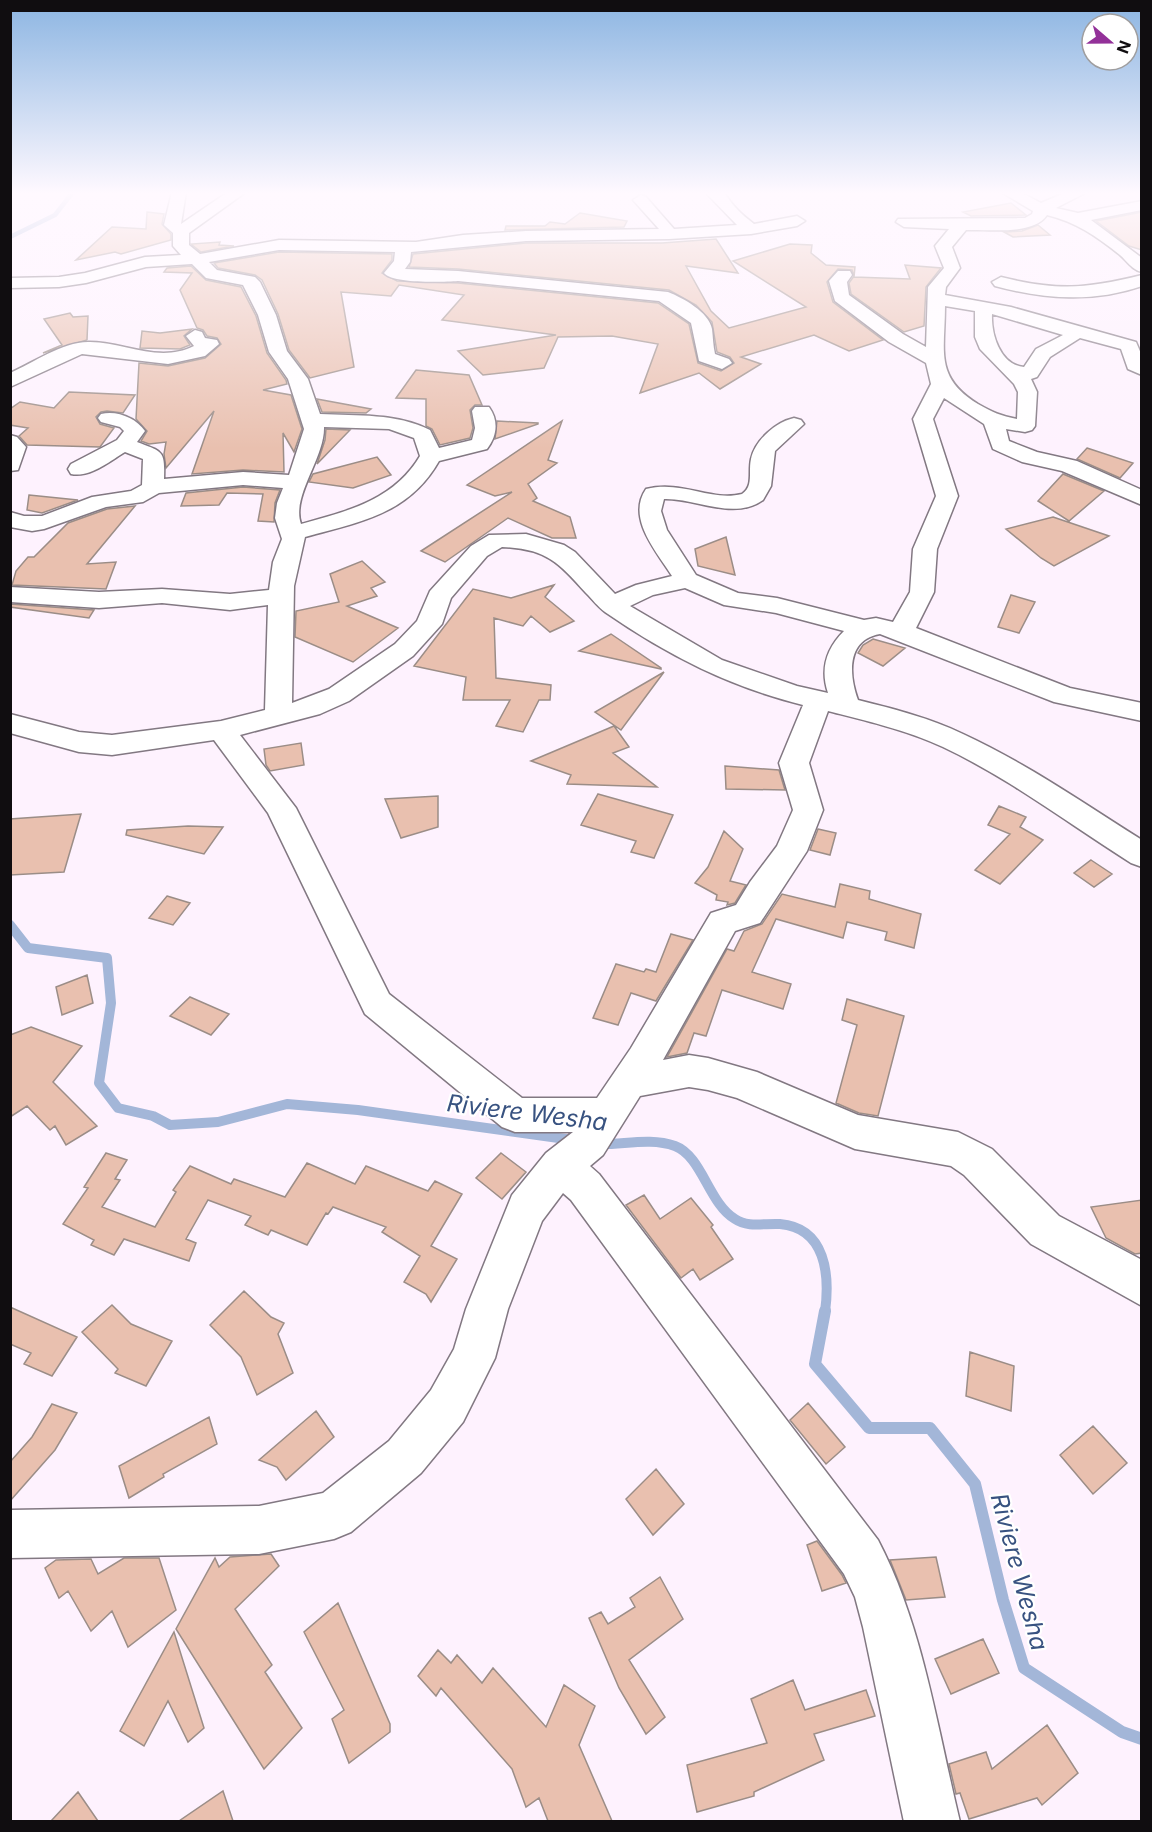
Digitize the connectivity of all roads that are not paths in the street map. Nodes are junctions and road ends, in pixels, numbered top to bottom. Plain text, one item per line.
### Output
1 (88, 277) edge
2 (230, 277) edge
3 (470, 277) edge
4 (842, 277) edge
5 (945, 277) edge
6 (1142, 280) edge
7 (10, 282) edge
8 (1001, 282) dead end
9 (937, 299) junction
10 (984, 307) junction
11 (1140, 329) dead end
12 (1072, 330) junction
13 (195, 336) dead end
14 (1108, 339) junction
15 (935, 360) junction
16 (722, 363) dead end
17 (1142, 369) edge
18 (1016, 372) junction
19 (10, 381) edge
20 (941, 384) junction
21 (482, 411) dead end
22 (108, 418) dead end
23 (312, 420) junction
24 (993, 421) junction
25 (794, 424) dead end
26 (974, 434) dead end
27 (10, 441) edge
28 (124, 444) junction
29 (1000, 445) junction
30 (431, 456) junction
31 (10, 465) edge
32 (79, 469) dead end
33 (296, 483) junction
34 (153, 487) junction
35 (1142, 498) edge
36 (10, 519) edge
37 (294, 533) junction
38 (687, 580) junction
39 (10, 594) edge
40 (280, 596) junction
41 (611, 605) junction
42 (867, 629) junction
43 (901, 631) junction
44 (833, 703) junction
45 (1142, 712) edge
46 (279, 715) junction
47 (10, 723) edge
48 (221, 730) junction
49 (1142, 855) edge
50 (629, 1082) junction
51 (607, 1114) junction
52 (560, 1166) junction
53 (1142, 1285) edge
54 (10, 1534) edge
55 (932, 1821) edge

1 - 7 street
2 - 23 street
3 - 16 street
4 - 15 street
5 - 9 street
6 - 8 street
9 - 10 street
9 - 15 street
10 - 12 street
10 - 18 street
11 - 14 street
12 - 14 street
12 - 18 street
13 - 19 street
14 - 17 street
15 - 20 street
18 - 24 street
20 - 24 street
20 - 43 street
21 - 30 street
22 - 28 street
23 - 30 street
23 - 33 street
24 - 29 street
25 - 38 street
26 - 29 street
27 - 31 street
28 - 32 street
28 - 34 street
29 - 35 street
30 - 37 street
33 - 34 street
33 - 37 street
34 - 36 street
37 - 40 street
38 - 41 street
38 - 42 street
39 - 40 street
40 - 46 street
41 - 44 street
41 - 46 street
42 - 43 street
42 - 44 street
43 - 45 street
44 - 49 street
44 - 50 street
46 - 48 street
47 - 48 street
48 - 51 street
50 - 51 street
50 - 53 street
51 - 52 street
52 - 54 street
52 - 55 street

